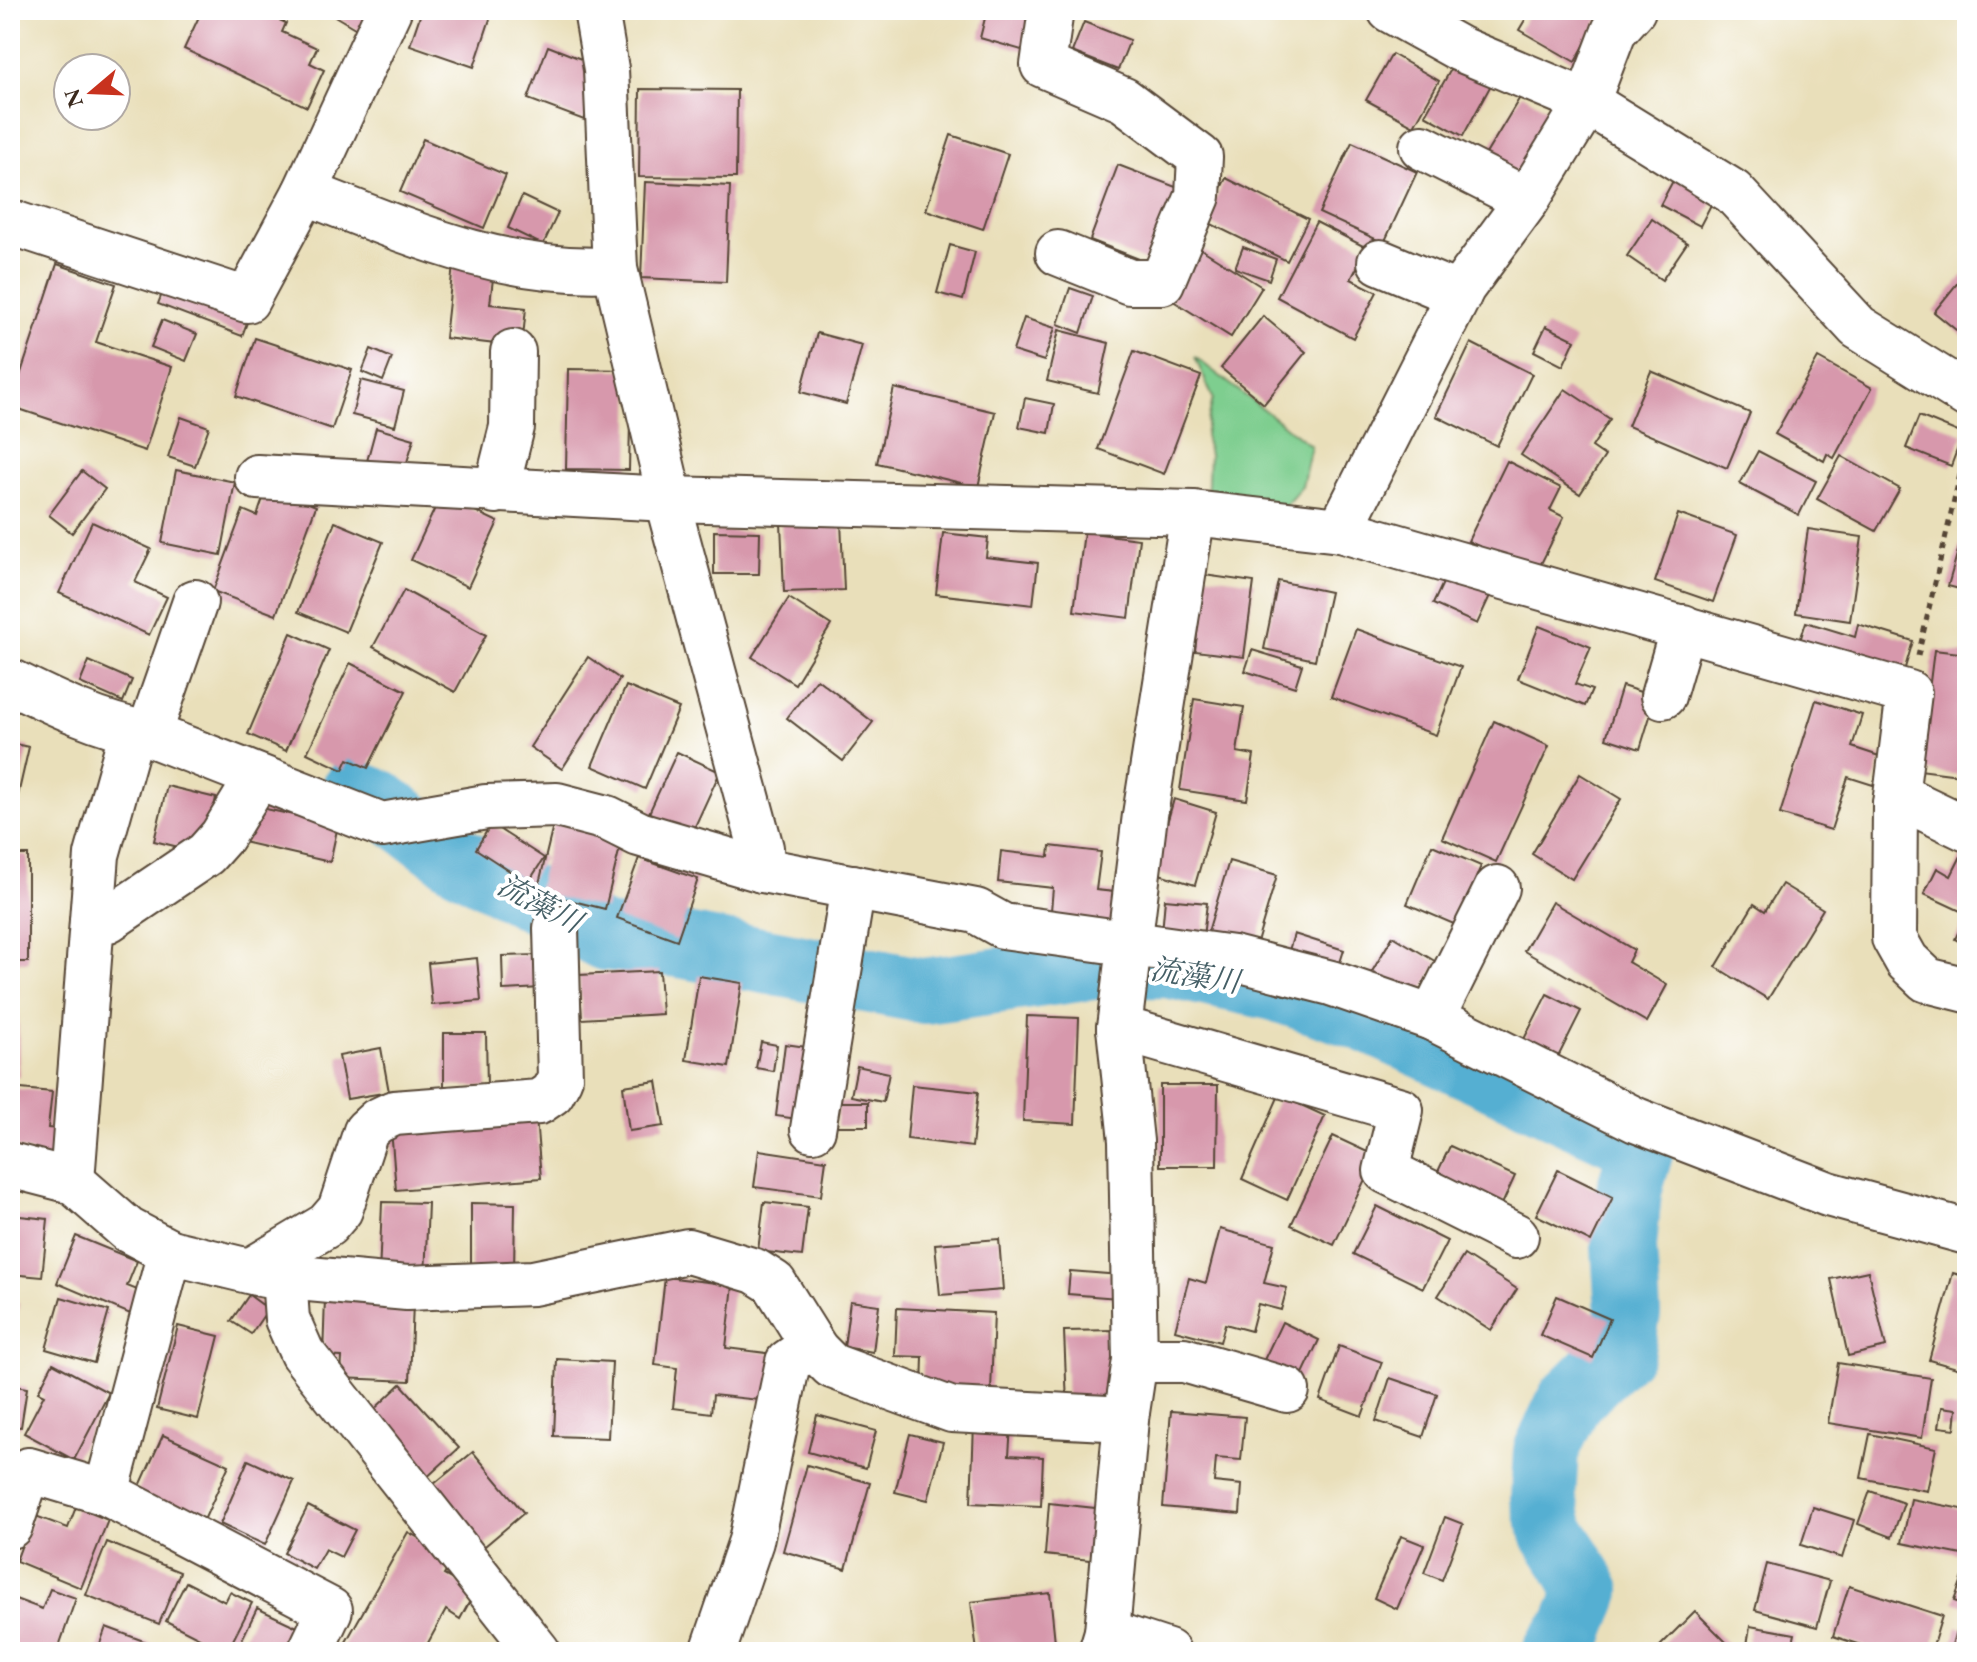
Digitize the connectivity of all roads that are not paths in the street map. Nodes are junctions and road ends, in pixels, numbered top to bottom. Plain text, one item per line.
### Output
1 (389, 10) edge
2 (596, 10) edge
3 (1051, 10) edge
4 (1390, 10) edge
5 (1633, 10) edge
6 (1587, 102) junction
7 (1422, 147) dead end
8 (305, 192) junction
9 (1527, 200) junction
10 (10, 222) edge
11 (1058, 253) dead end
12 (1380, 262) dead end
13 (615, 269) junction
14 (1459, 295) junction
15 (513, 352) dead end
16 (1966, 395) edge
17 (257, 477) dead end
18 (496, 491) junction
19 (668, 499) junction
20 (1193, 513) junction
21 (1340, 530) junction
22 (195, 602) dead end
23 (1683, 627) junction
24 (10, 681) edge
25 (1663, 696) dead end
26 (140, 732) junction
27 (258, 777) junction
28 (1895, 804) junction
29 (1967, 829) edge
30 (762, 870) junction
31 (853, 887) junction
32 (1497, 888) dead end
33 (92, 922) junction
34 (556, 928) dead end
35 (1127, 958) junction
36 (1967, 990) edge
37 (1432, 1018) junction
38 (1119, 1028) junction
39 (813, 1129) dead end
40 (10, 1165) edge
41 (72, 1181) junction
42 (1967, 1232) edge
43 (1516, 1236) dead end
44 (170, 1252) junction
45 (267, 1274) junction
46 (816, 1350) junction
47 (1135, 1360) junction
48 (1287, 1390) dead end
49 (1126, 1419) junction
50 (106, 1493) junction
51 (10, 1526) edge
52 (1104, 1642) edge
53 (310, 1652) edge
54 (538, 1652) edge
55 (713, 1652) edge
56 (1168, 1652) edge

1 - 8 street
2 - 13 street
3 - 11 street
4 - 6 street
5 - 6 street
6 - 9 street
6 - 16 street
7 - 9 street
8 - 10 street
8 - 13 street
9 - 14 street
12 - 14 street
13 - 19 street
14 - 21 street
15 - 18 street
17 - 18 street
18 - 19 street
19 - 20 street
19 - 30 street
20 - 21 street
20 - 35 street
21 - 23 street
22 - 26 street
23 - 25 street
23 - 28 street
24 - 26 street
26 - 27 street
26 - 33 street
27 - 30 street
27 - 33 street
28 - 29 street
28 - 36 street
30 - 31 street
31 - 35 street
31 - 39 street
32 - 37 street
33 - 41 street
34 - 45 street
35 - 37 street
35 - 38 street
37 - 42 street
38 - 43 street
38 - 47 street
40 - 41 street
41 - 44 street
44 - 45 street
44 - 50 street
45 - 46 street
45 - 54 street
46 - 49 street
46 - 55 street
47 - 48 street
47 - 49 street
49 - 52 street
50 - 51 street
50 - 53 street
52 - 56 street

